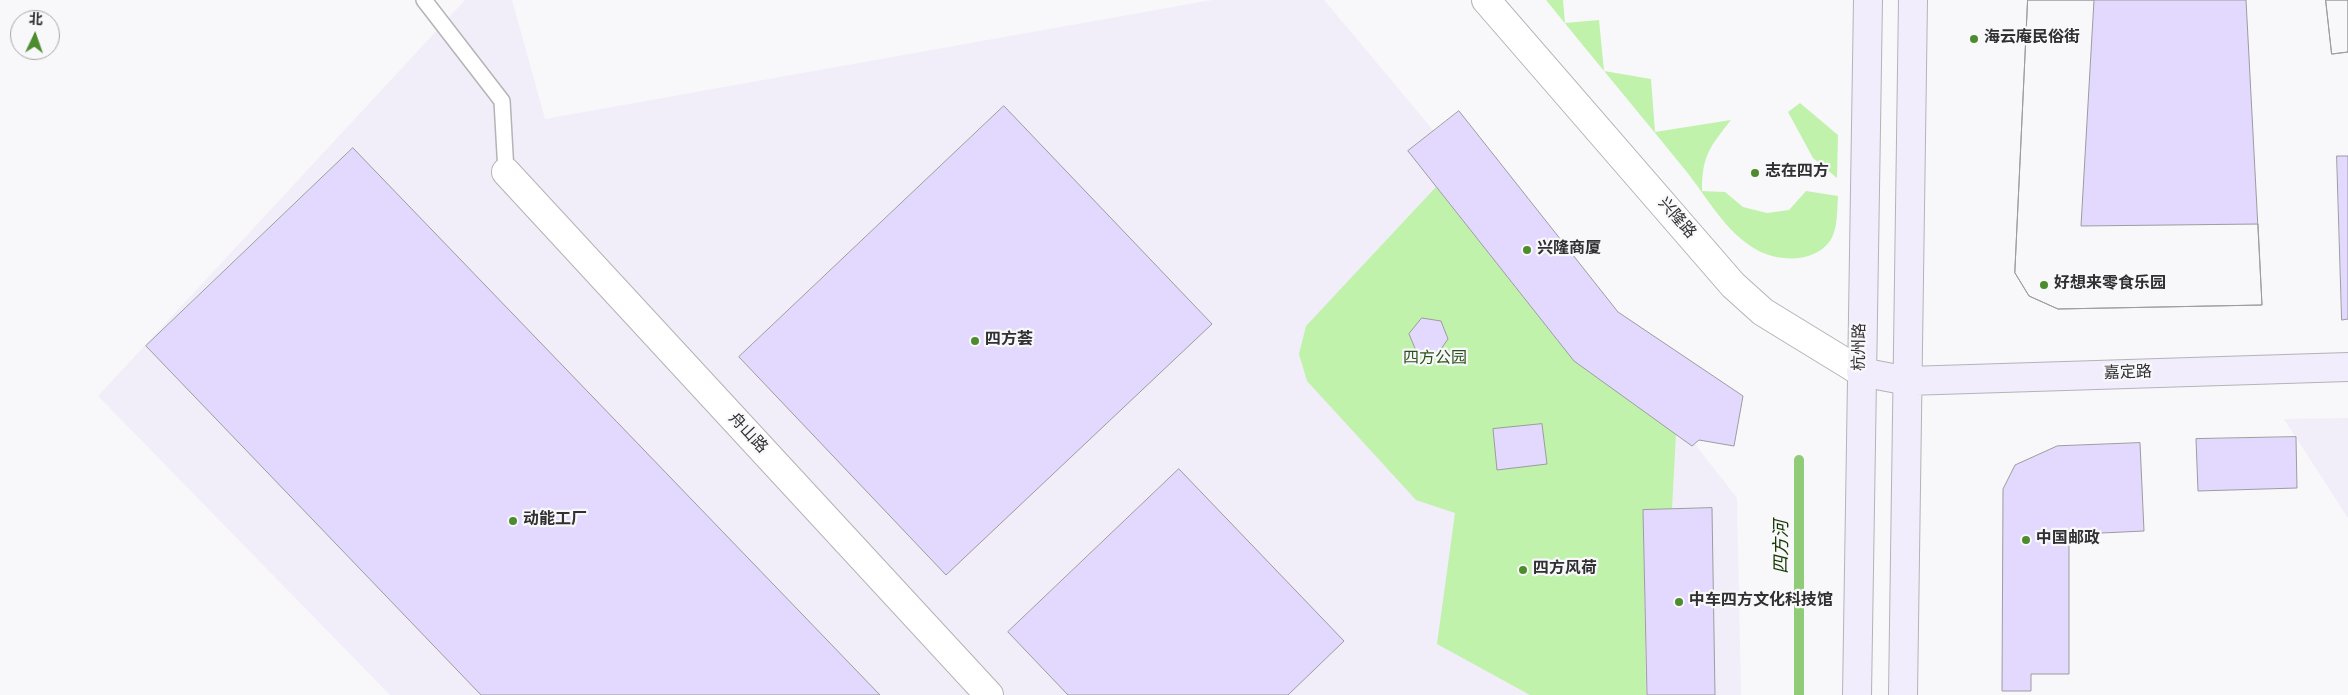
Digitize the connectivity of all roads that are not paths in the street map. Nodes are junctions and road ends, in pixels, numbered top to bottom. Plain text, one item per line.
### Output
1 (424, 0) edge
2 (1486, 0) edge
3 (1868, 0) edge
4 (1913, 0) edge
5 (506, 172) joint
6 (2348, 367) edge
7 (1861, 372) junction
8 (1908, 381) junction
9 (989, 695) edge
10 (1857, 695) edge
11 (1903, 695) edge

1 - 5 lane
2 - 7 street, 兴隆路
3 - 7 main road, 杭州路
4 - 8 main road
5 - 9 street, 舟山路
6 - 8 main road, 嘉定路
7 - 8 main road, 兴隆路
7 - 10 main road, 杭州路
8 - 11 main road

